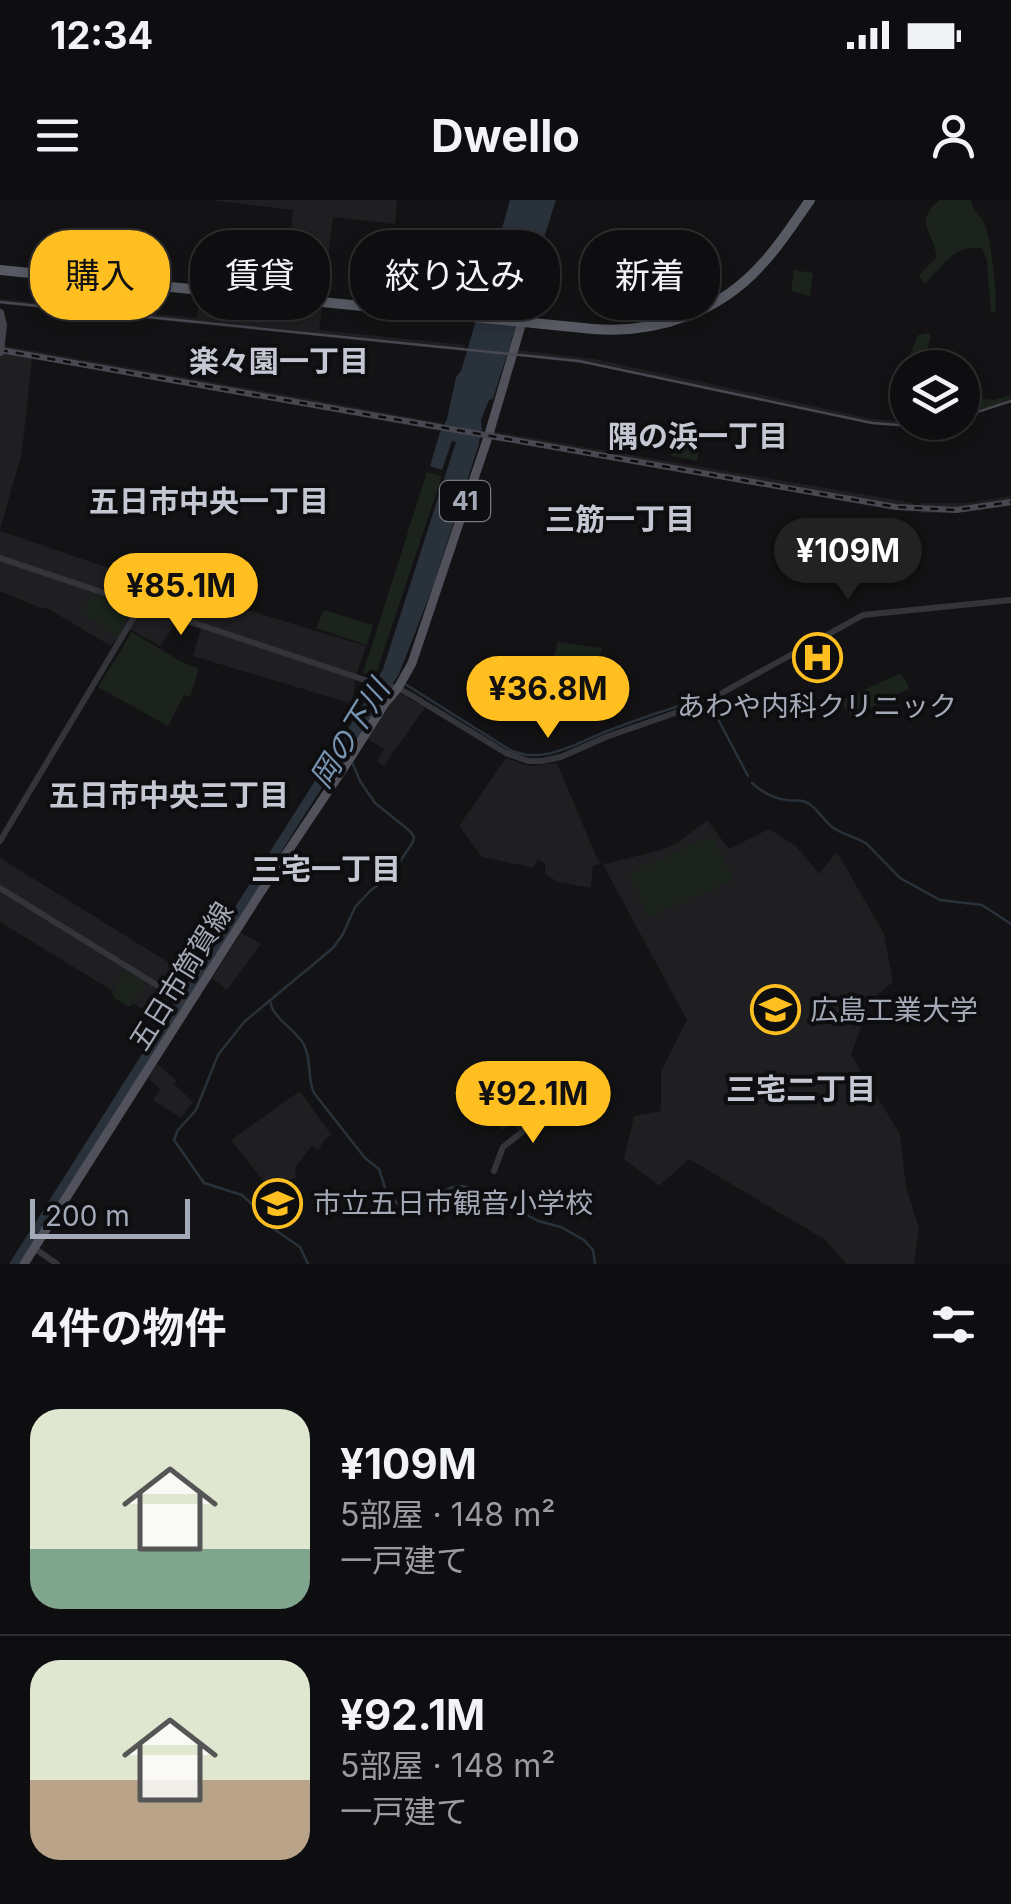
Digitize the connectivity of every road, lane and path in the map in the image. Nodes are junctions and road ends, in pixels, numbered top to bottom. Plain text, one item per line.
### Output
1 (810, 200) edge
2 (0, 270) edge
3 (0, 313) edge
4 (519, 322) junction
5 (0, 352) edge
6 (0, 558) edge
7 (1011, 600) edge
8 (141, 605) junction
9 (397, 684) junction
10 (0, 841) edge
11 (0, 888) edge
12 (188, 1004) junction
13 (550, 1110) dead end
14 (494, 1171) dead end
15 (34, 1248) junction
16 (24, 1264) edge
17 (57, 1264) edge

1 - 4 highway
2 - 4 highway
3 - 5 main road, bridge
4 - 9 main road, 五日市筒賀線 / 41
6 - 8 street
7 - 9 street
8 - 9 street
8 - 10 street
9 - 12 main road, 五日市筒賀線 / 41
11 - 12 street
12 - 15 main road, 五日市筒賀線 / 41
13 - 14 street
15 - 16 main road, 五日市筒賀線 / 41
15 - 17 street

